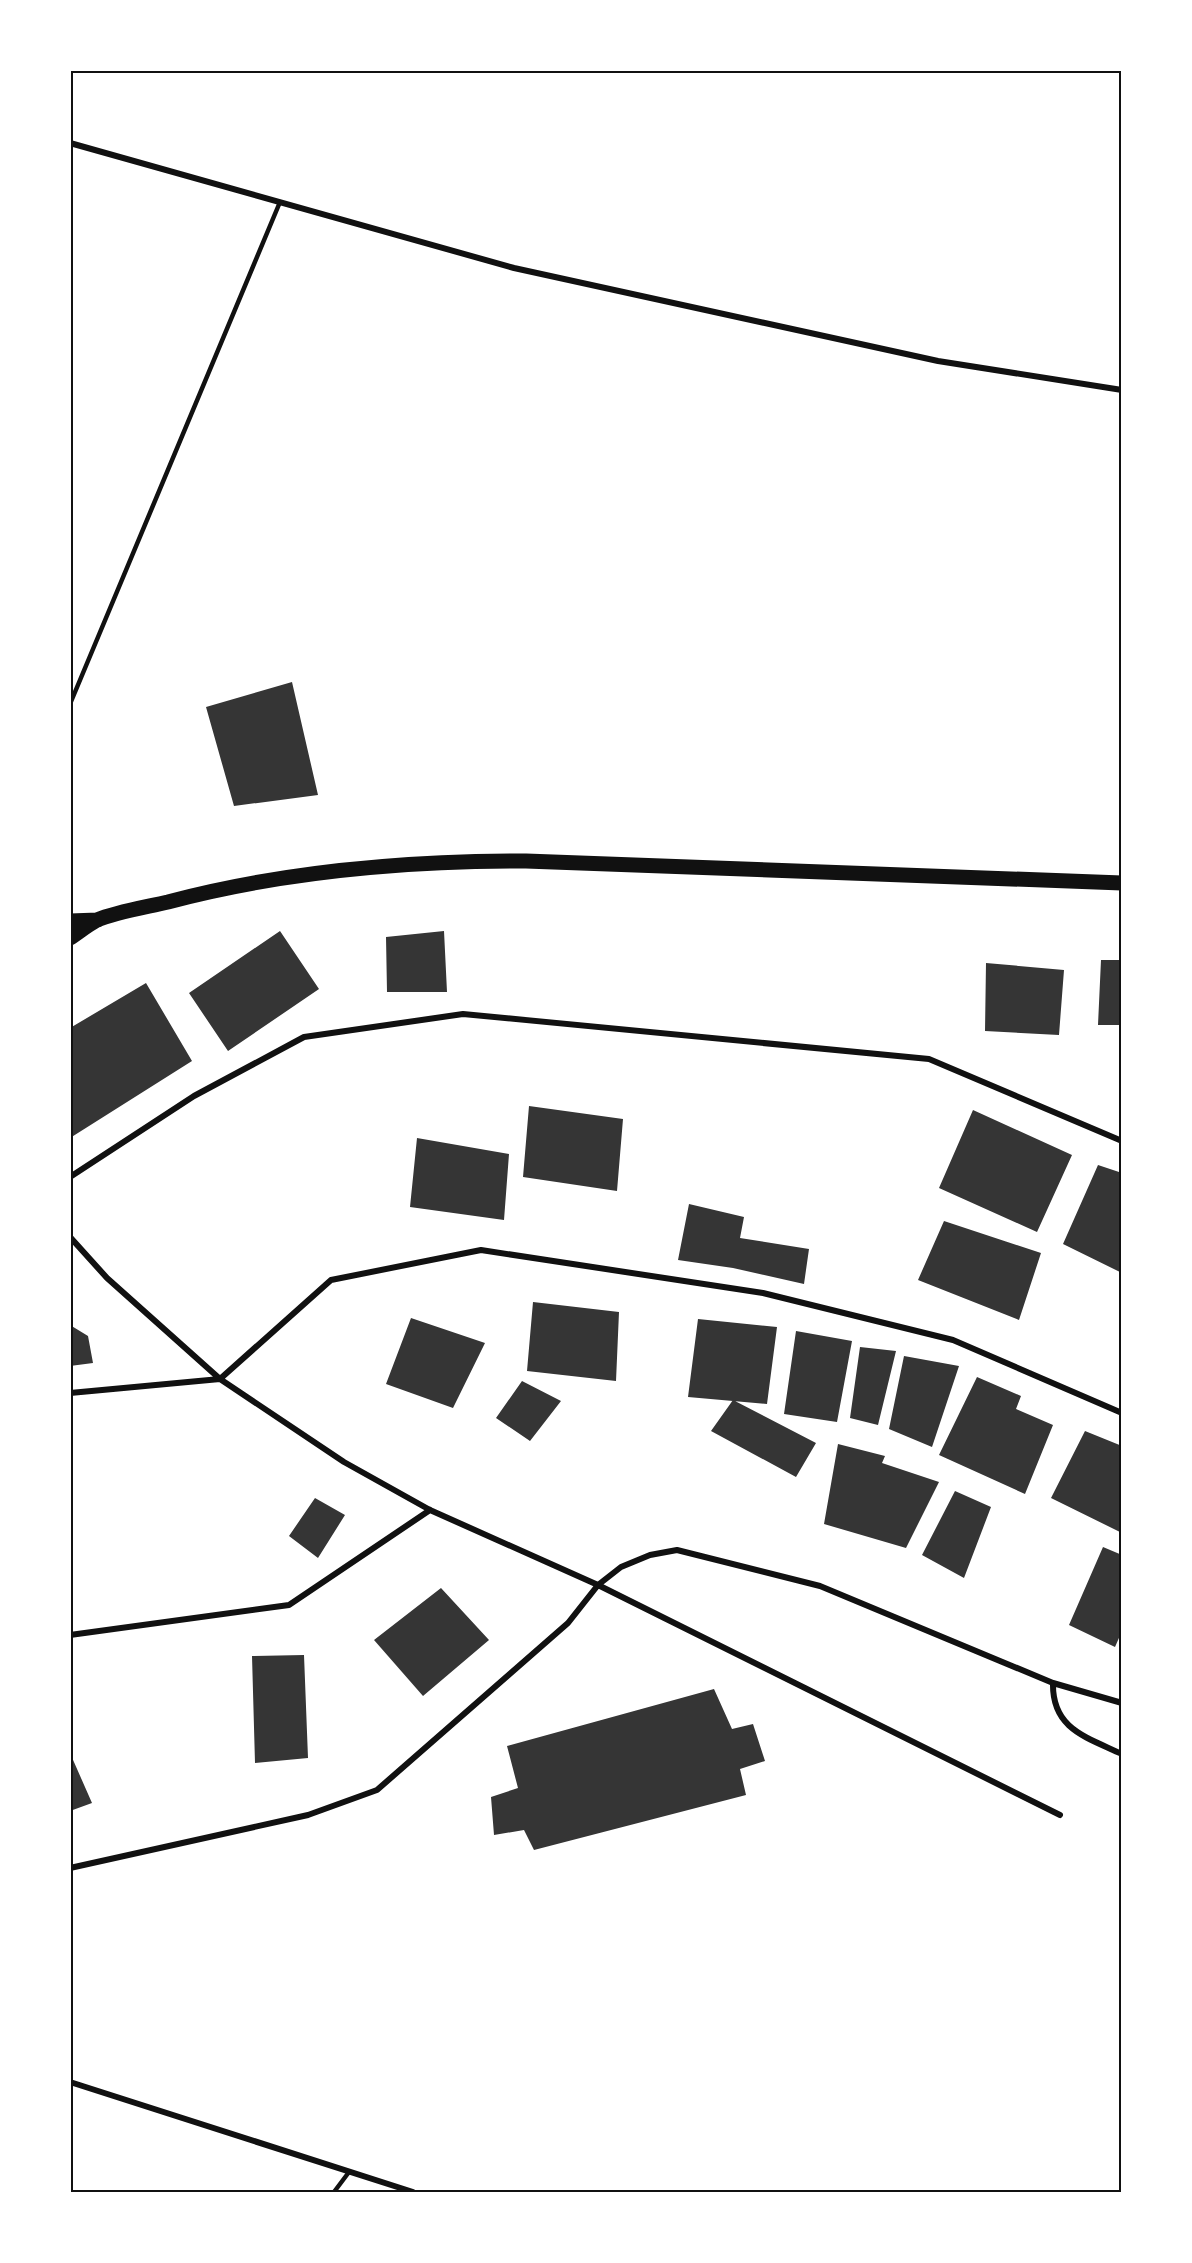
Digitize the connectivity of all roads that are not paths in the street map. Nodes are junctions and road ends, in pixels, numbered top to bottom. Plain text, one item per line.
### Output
1 (70, 143) edge
2 (280, 202) junction
3 (1122, 390) edge
4 (70, 705) edge
5 (1122, 883) edge
6 (98, 920) junction
7 (70, 921) edge
8 (70, 938) edge
9 (1122, 1141) edge
10 (70, 1177) edge
11 (70, 1237) edge
12 (220, 1379) junction
13 (70, 1393) edge
14 (1122, 1413) edge
15 (430, 1510) junction
16 (598, 1586) junction
17 (70, 1635) edge
18 (1053, 1683) junction
19 (1122, 1703) edge
20 (1122, 1754) edge
21 (1060, 1815) dead end
22 (70, 1868) edge
23 (70, 2082) edge
24 (349, 2172) junction
25 (334, 2193) edge
26 (413, 2193) edge

1 - 2 street
2 - 3 street
2 - 4 lane
5 - 6 main road
6 - 7 main road
6 - 8 main road
9 - 10 street
11 - 12 street
12 - 13 street
12 - 14 street
12 - 15 street
15 - 16 street
15 - 17 street
16 - 18 street
16 - 21 street
16 - 22 street
18 - 19 street
18 - 20 street
23 - 24 street
24 - 25 lane
24 - 26 street

